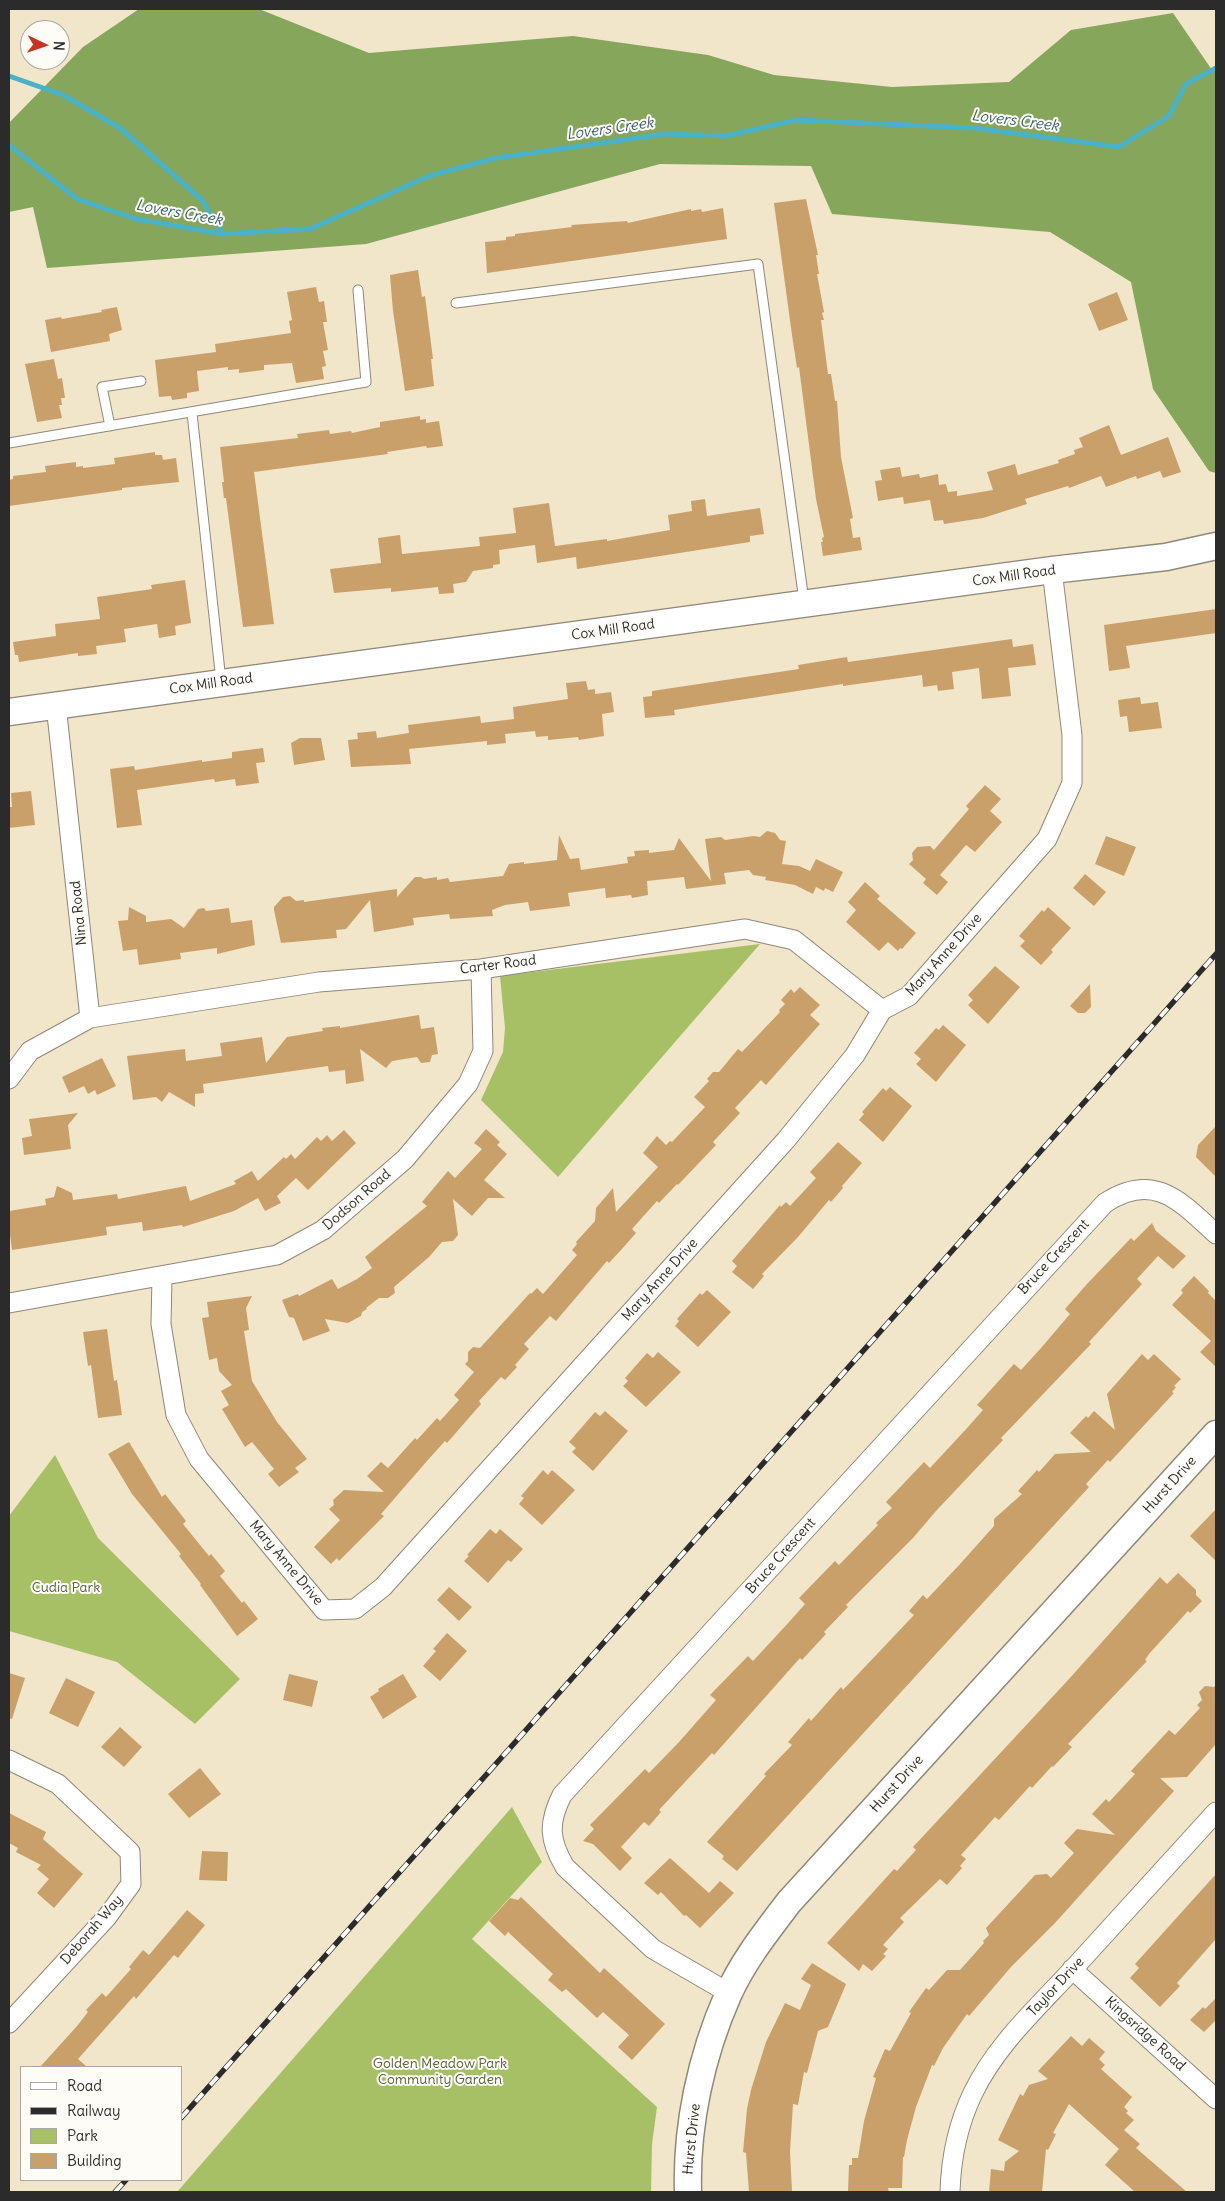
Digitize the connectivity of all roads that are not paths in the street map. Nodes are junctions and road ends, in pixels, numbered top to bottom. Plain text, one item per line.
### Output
1 (358, 290) dead end
2 (456, 303) dead end
3 (141, 381) dead end
4 (192, 413) junction
5 (110, 426) junction
6 (9, 443) edge
7 (1216, 546) edge
8 (1052, 570) junction
9 (804, 604) junction
10 (221, 683) junction
11 (56, 705) junction
12 (9, 712) edge
13 (481, 969) junction
14 (882, 1010) junction
15 (90, 1018) junction
16 (9, 1079) edge
17 (1216, 1234) edge
18 (162, 1277) junction
19 (9, 1303) edge
20 (1216, 1436) edge
21 (9, 1760) edge
22 (1216, 1812) edge
23 (1072, 1970) junction
24 (729, 1994) junction
25 (9, 2022) edge
26 (1216, 2099) edge
27 (688, 2192) edge
28 (950, 2192) edge

1 - 4 lane
2 - 9 lane
3 - 5 lane
4 - 5 lane
4 - 10 lane
5 - 6 lane
7 - 8 street, Cox Mill Road
8 - 9 street, Cox Mill Road
8 - 14 street, Mary Anne Drive
9 - 10 street, Cox Mill Road
10 - 11 street, Cox Mill Road
11 - 12 street, Cox Mill Road
11 - 15 street, Nina Road
13 - 14 street, Carter Road
13 - 15 street, Carter Road
13 - 18 street, Dodson Road
14 - 18 street, Mary Anne Drive
15 - 16 street
17 - 24 street, Bruce Crescent
18 - 19 street, Dodson Road
20 - 24 street, Hurst Drive
21 - 25 street, Deborah Way
22 - 23 street, Taylor Drive
23 - 26 street, Kingsridge Road
23 - 28 street, Taylor Drive
24 - 27 street, Hurst Drive

